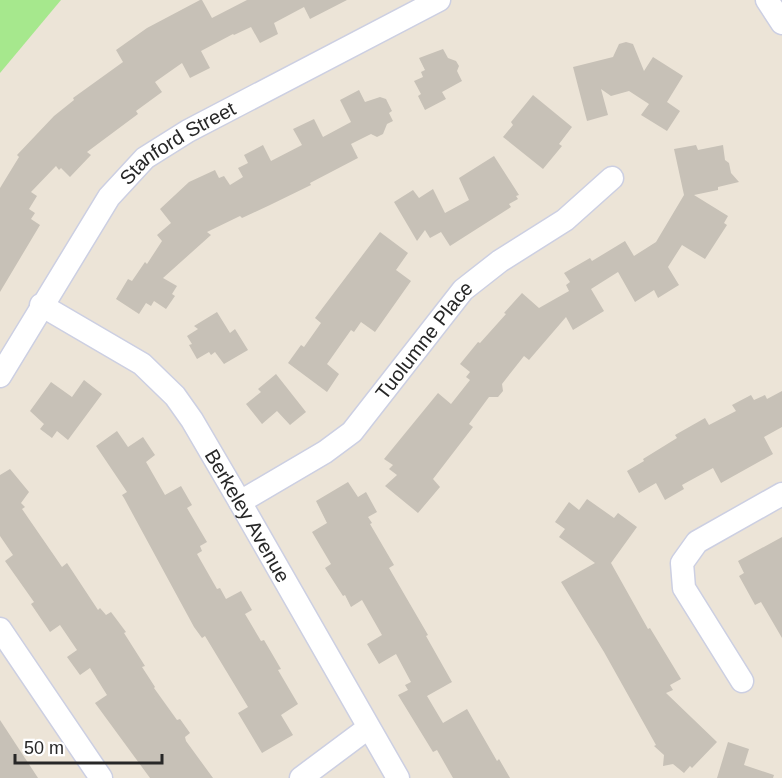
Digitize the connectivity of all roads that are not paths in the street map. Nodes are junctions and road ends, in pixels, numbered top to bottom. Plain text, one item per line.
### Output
1 (439, 0) edge
2 (767, 0) edge
3 (782, 23) edge
4 (612, 178) dead end
5 (41, 305) junction
6 (0, 376) edge
7 (782, 494) edge
8 (240, 502) junction
9 (0, 629) edge
10 (742, 681) dead end
11 (368, 728) junction
12 (101, 778) edge
13 (301, 778) edge
14 (398, 778) edge

1 - 5 street, Stanford Street
2 - 3 street
4 - 8 street, Tuolumne Place
5 - 6 street, Stanford Street
5 - 8 street, Berkeley Avenue
7 - 10 street
8 - 11 street, Berkeley Avenue
9 - 12 street
11 - 13 street
11 - 14 street, Berkeley Avenue

